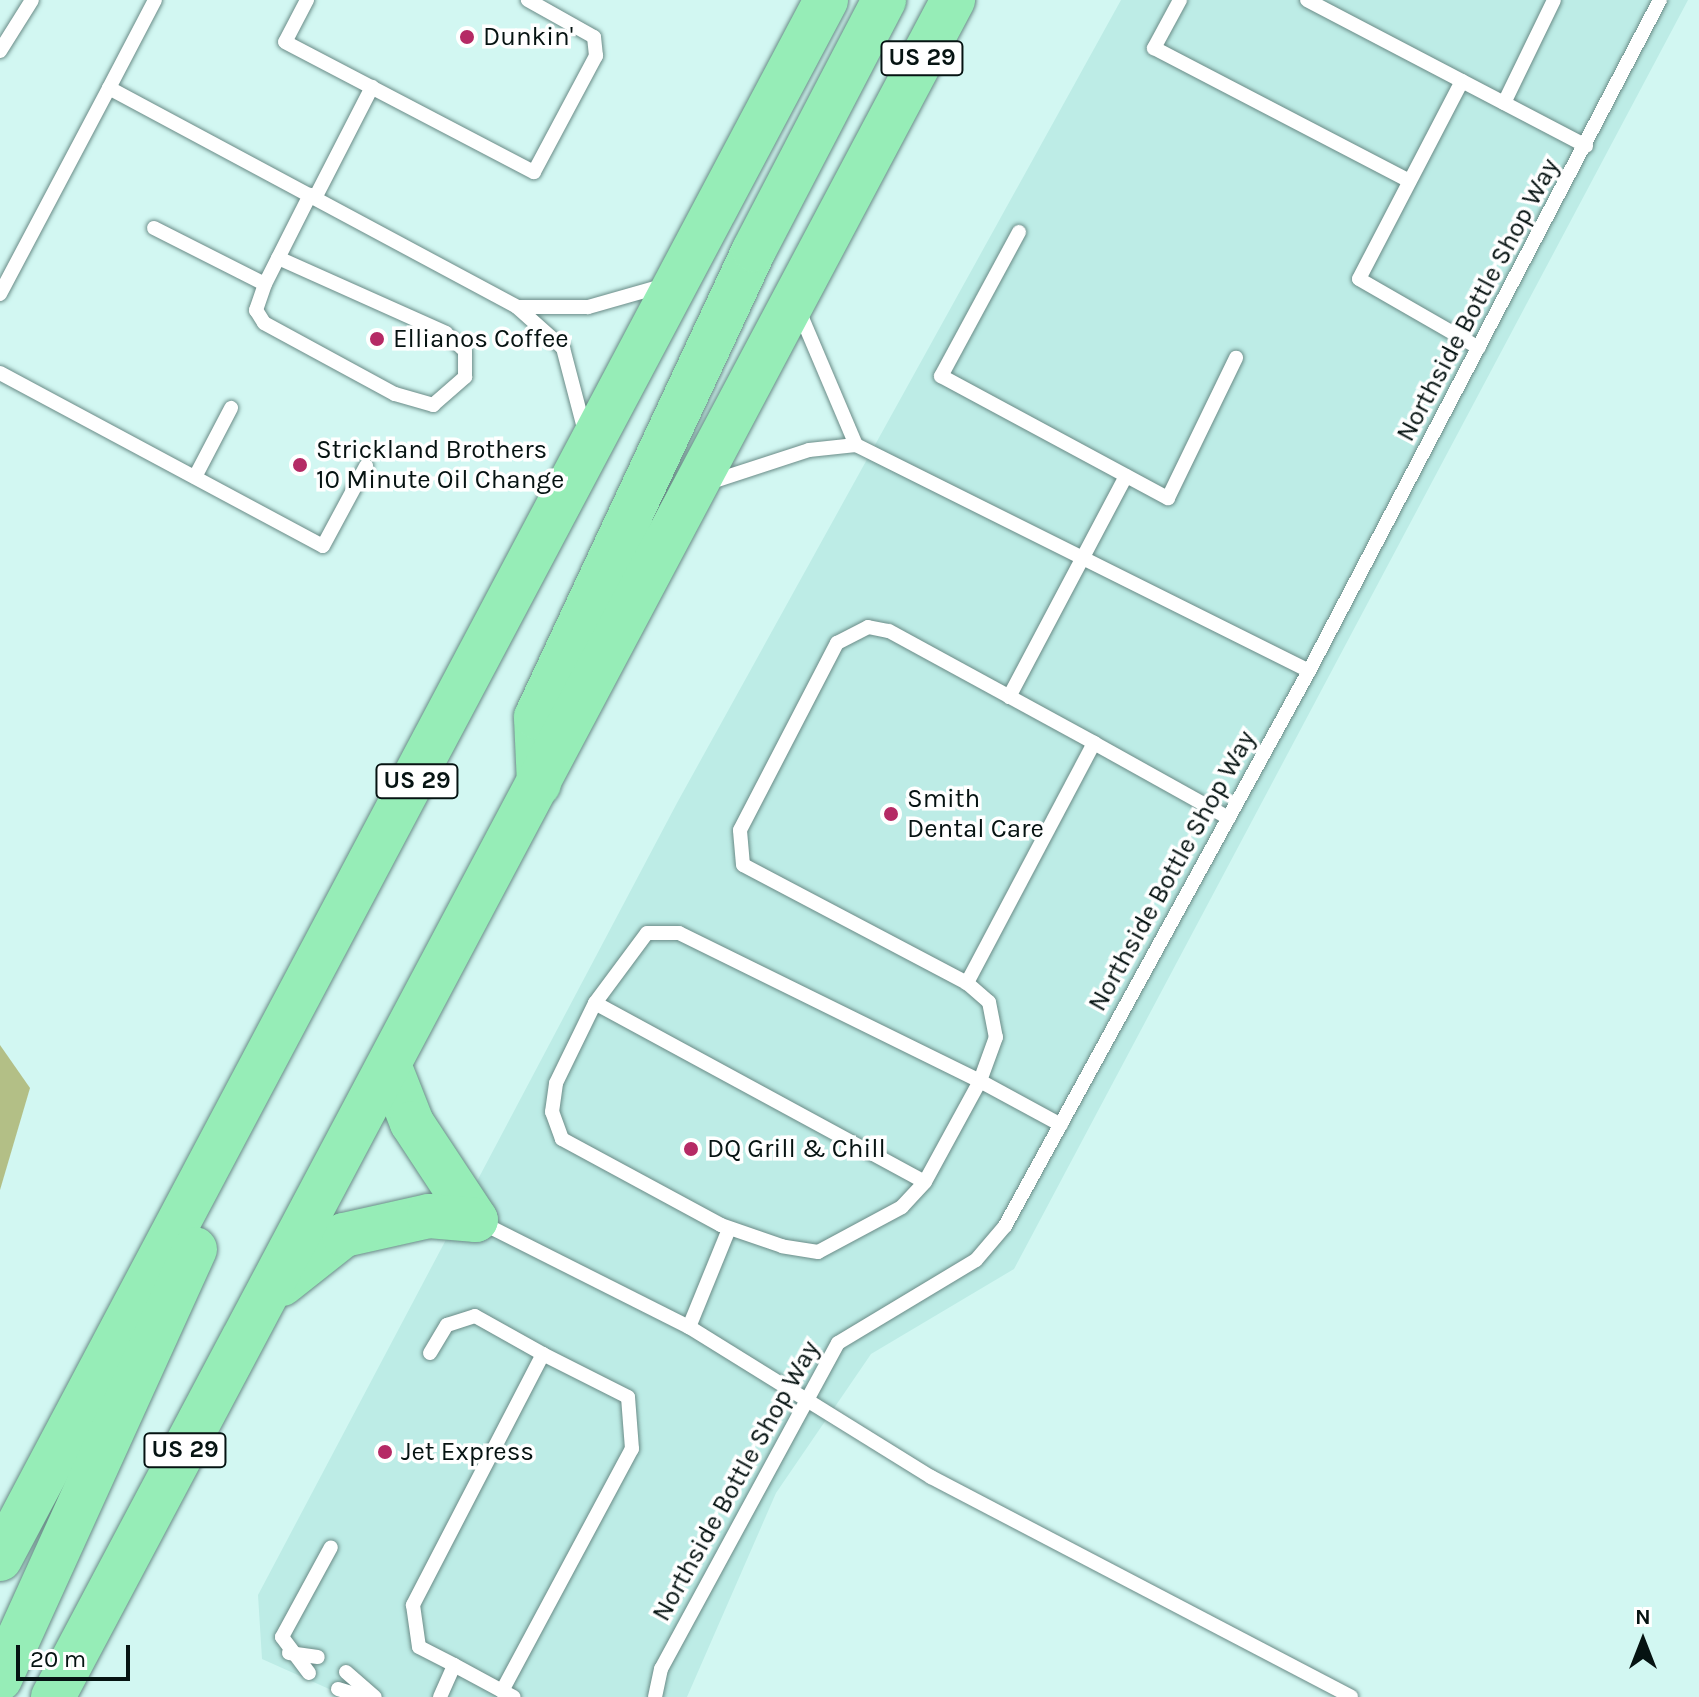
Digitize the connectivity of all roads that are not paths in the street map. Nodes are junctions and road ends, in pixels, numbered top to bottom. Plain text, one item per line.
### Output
1 (32, 0) edge
2 (155, 0) edge
3 (307, 0) edge
4 (528, 0) edge
5 (826, 0) edge
6 (884, 0) edge
7 (953, 0) edge
8 (1180, 0) edge
9 (1307, 0) edge
10 (1660, 0) edge
11 (1548, 2) edge
12 (0, 51) edge
13 (1462, 81) junction
14 (372, 87) junction
15 (109, 88) junction
16 (1504, 103) junction
17 (1586, 146) junction
18 (1410, 181) junction
19 (313, 197) junction
20 (154, 228) dead end
21 (1019, 232) dead end
22 (278, 258) junction
23 (679, 281) junction
24 (265, 284) junction
25 (0, 294) edge
26 (794, 300) junction
27 (517, 307) junction
28 (1479, 348) junction
29 (1236, 358) dead end
30 (0, 373) edge
31 (231, 408) dead end
32 (856, 445) junction
33 (590, 450) junction
34 (366, 466) dead end
35 (1126, 476) junction
36 (195, 477) junction
37 (696, 487) junction
38 (1084, 559) junction
39 (1309, 671) junction
40 (1009, 697) junction
41 (1094, 743) junction
42 (539, 784) junction
43 (1229, 818) junction
44 (967, 983) junction
45 (595, 1003) junction
46 (390, 1067) junction
47 (980, 1081) junction
48 (1061, 1125) junction
49 (229, 1132) junction
50 (925, 1182) junction
51 (476, 1220) junction
52 (729, 1229) junction
53 (268, 1296) junction
54 (689, 1327) junction
55 (430, 1353) dead end
56 (543, 1354) junction
57 (805, 1399) junction
58 (331, 1547) dead end
59 (0, 1559) edge
60 (288, 1652) junction
61 (318, 1657) dead end
62 (454, 1665) junction
63 (346, 1672) dead end
64 (309, 1673) dead end
65 (0, 1679) edge
66 (338, 1689) dead end
67 (508, 1694) edge
68 (53, 1697) edge
69 (365, 1697) edge
70 (375, 1697) edge
71 (440, 1697) edge
72 (655, 1697) edge
73 (1351, 1697) edge

1 - 12 lane
2 - 15 lane
3 - 14 lane
4 - 14 lane
5 - 23 main road, US 29
6 - 42 main road
7 - 26 main road, US 29
8 - 18 lane
9 - 13 lane
10 - 17 lane, Northside Bottle Shop Way
11 - 16 lane
13 - 16 lane
13 - 18 lane
14 - 19 lane
15 - 19 lane
15 - 25 lane
16 - 17 lane
17 - 28 lane, Northside Bottle Shop Way
18 - 28 lane
19 - 22 lane
19 - 27 lane
20 - 24 lane
21 - 35 lane
22 - 24 lane
22 - 24 lane
23 - 27 lane
23 - 33 main road, US 29
26 - 32 lane
26 - 37 main road, US 29
27 - 33 lane
28 - 39 lane, Northside Bottle Shop Way
29 - 35 lane
30 - 36 lane
31 - 36 lane
32 - 37 lane
32 - 38 lane
33 - 49 main road, US 29
34 - 36 lane
35 - 38 lane
37 - 42 main road, US 29
38 - 39 lane
38 - 40 lane
39 - 43 lane, Northside Bottle Shop Way
40 - 41 lane
40 - 44 lane
41 - 43 lane
41 - 44 lane
42 - 46 main road, US 29
43 - 48 lane, Northside Bottle Shop Way
44 - 47 lane
45 - 47 lane
45 - 50 lane
45 - 52 lane
46 - 51 main road
46 - 53 main road, US 29
47 - 48 lane
47 - 50 lane
48 - 57 lane, Northside Bottle Shop Way
49 - 59 main road, US 29
49 - 65 main road
50 - 52 lane
51 - 53 main road
51 - 54 lane
52 - 54 lane
53 - 68 main road, US 29
54 - 57 lane
55 - 56 lane
56 - 62 lane
56 - 67 lane
57 - 72 lane, Northside Bottle Shop Way
57 - 73 lane
58 - 60 lane
60 - 61 lane
60 - 64 lane
62 - 67 lane
62 - 71 lane
63 - 70 lane
66 - 69 lane

